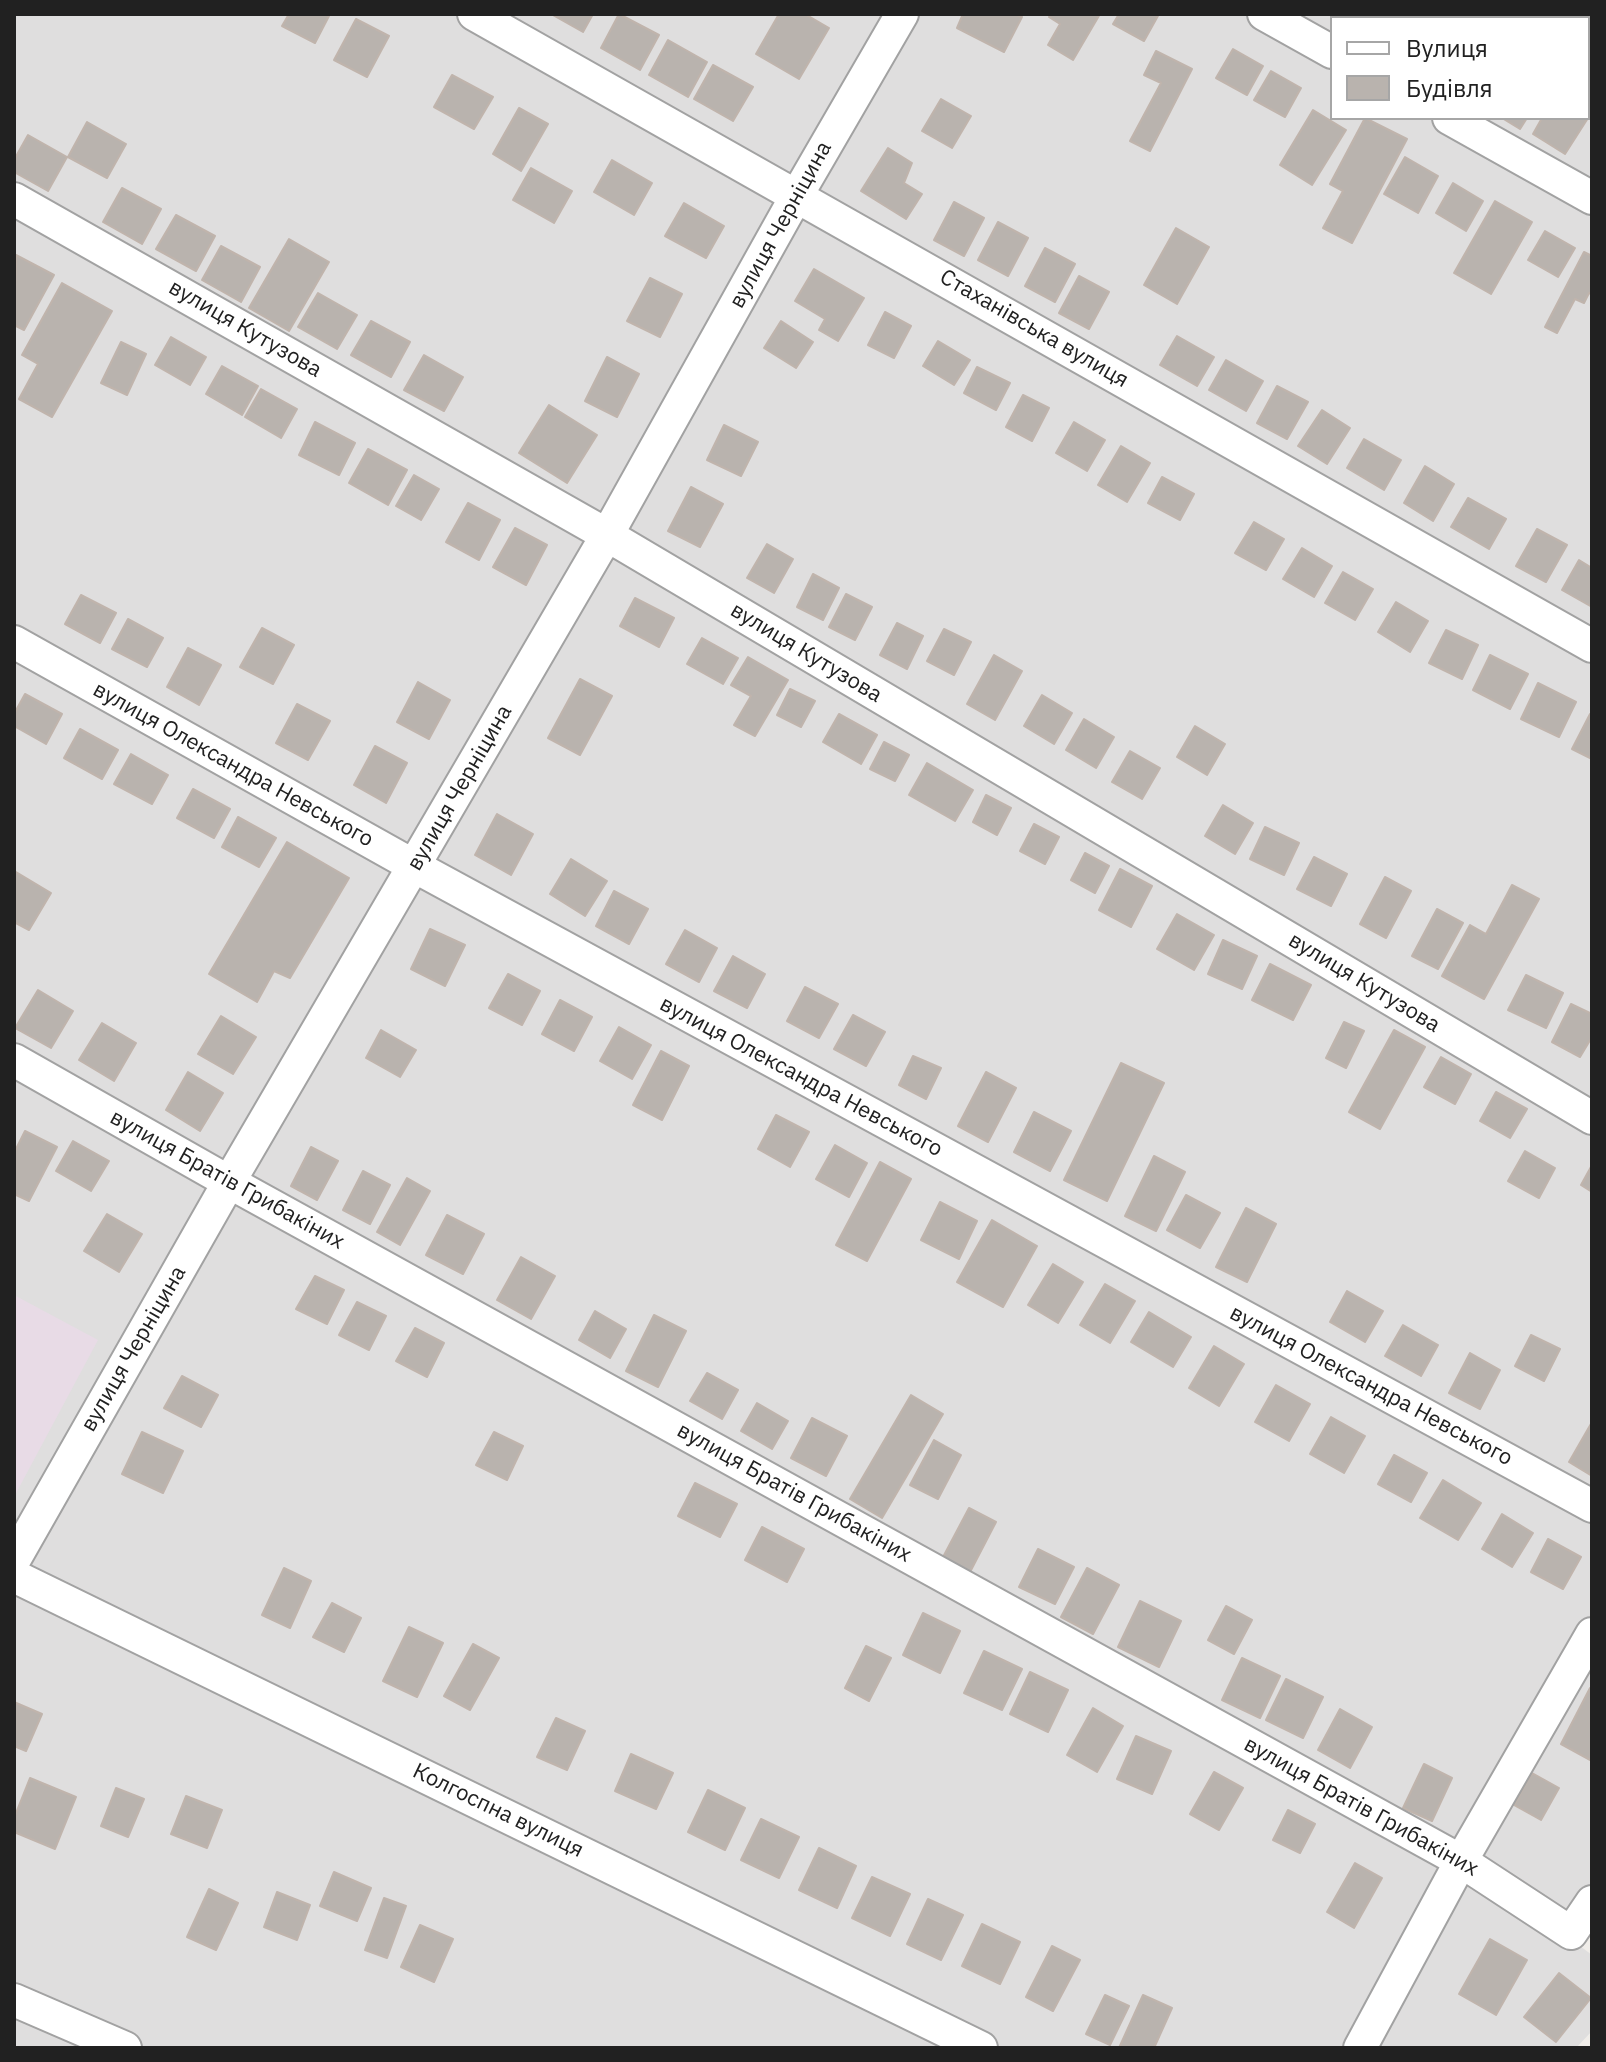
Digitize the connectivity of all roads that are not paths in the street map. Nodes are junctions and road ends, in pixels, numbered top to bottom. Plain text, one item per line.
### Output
1 (474, 14) edge
2 (902, 14) edge
3 (1264, 14) edge
4 (1330, 51) edge
5 (1453, 120) edge
6 (797, 195) junction
7 (1592, 198) edge
8 (14, 199) edge
9 (607, 535) junction
10 (14, 642) edge
11 (1592, 646) edge
12 (414, 866) junction
13 (14, 1060) edge
14 (1592, 1118) edge
15 (229, 1182) junction
16 (1592, 1506) edge
17 (14, 1560) edge
18 (14, 1576) edge
19 (1592, 1634) edge
20 (1461, 1861) junction
21 (1592, 1902) edge
22 (14, 2000) edge
23 (125, 2048) edge
24 (981, 2048) edge
25 (1360, 2048) edge

1 - 6 street, Стаханівська вулиця
2 - 6 street, вулиця Черніцина
3 - 4 street
5 - 7 street
6 - 9 street, вулиця Черніцина
6 - 11 street, Стаханівська вулиця
8 - 9 street, вулиця Кутузова
9 - 12 street, вулиця Черніцина
9 - 14 street, вулиця Кутузова
10 - 12 street, вулиця Олександра Невського
12 - 15 street, вулиця Черніцина
12 - 16 street, вулиця Олександра Невського
13 - 15 street, вулиця Братів Грибакіних
15 - 17 street, вулиця Черніцина
15 - 20 street, вулиця Братів Грибакіних
18 - 24 street, Колгоспна вулиця
19 - 20 street
20 - 21 street, вулиця Братів Грибакіних
20 - 25 street
22 - 23 street

